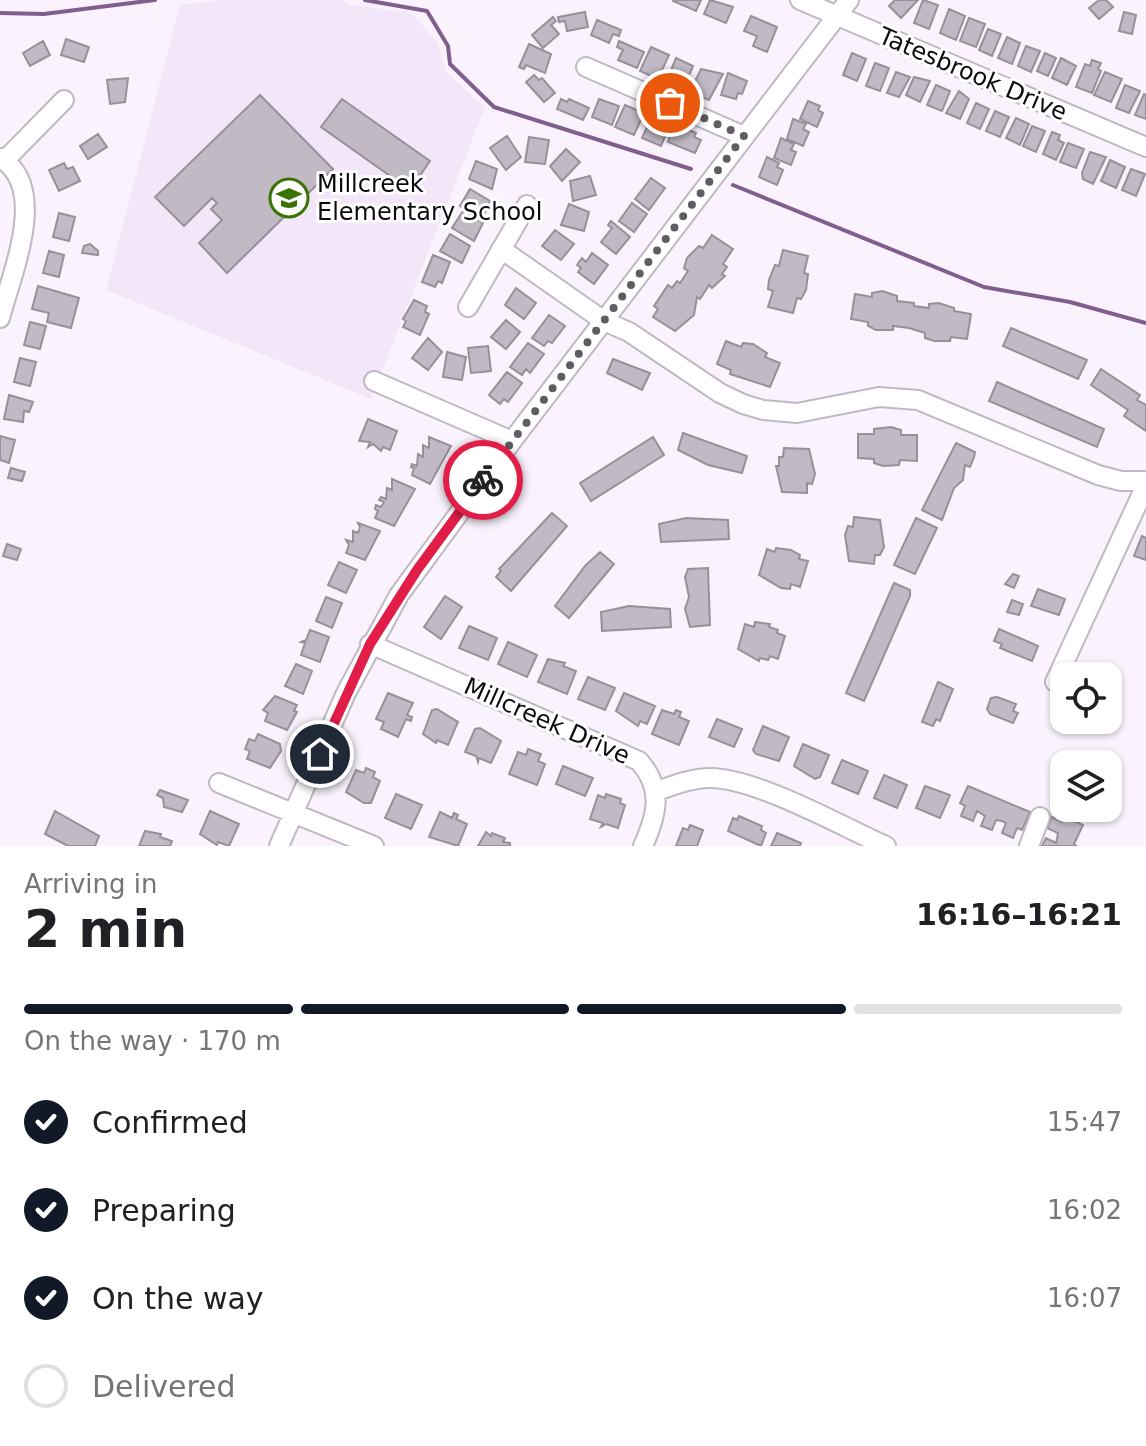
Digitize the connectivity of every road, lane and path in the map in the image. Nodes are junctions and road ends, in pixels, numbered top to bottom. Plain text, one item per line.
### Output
1 (800, 0) edge
2 (849, 0) edge
3 (836, 15) junction
4 (586, 67) dead end
5 (64, 100) dead end
6 (744, 136) junction
7 (1146, 147) edge
8 (2, 159) edge
9 (527, 205) dead end
10 (501, 249) junction
11 (468, 307) dead end
12 (0, 318) edge
13 (604, 321) junction
14 (374, 381) dead end
15 (512, 441) junction
16 (1146, 483) edge
17 (370, 644) junction
18 (1064, 662) edge
19 (219, 783) dead end
20 (657, 791) junction
21 (295, 813) junction
22 (1040, 817) dead end
23 (279, 846) edge
24 (374, 846) edge
25 (643, 846) edge
26 (886, 846) edge
27 (1029, 846) edge

1 - 3 street, Tatesbrook Drive
2 - 3 street
3 - 6 street
3 - 7 street, Tatesbrook Drive
4 - 6 street
5 - 8 street
6 - 13 street
8 - 12 street
9 - 10 street
10 - 11 street
10 - 13 street
13 - 15 street
13 - 16 street
14 - 15 street
15 - 17 street
16 - 18 street
17 - 20 street, Millcreek Drive
17 - 21 street
19 - 21 street
20 - 25 street
20 - 26 street
21 - 23 street
21 - 24 street
22 - 27 street

